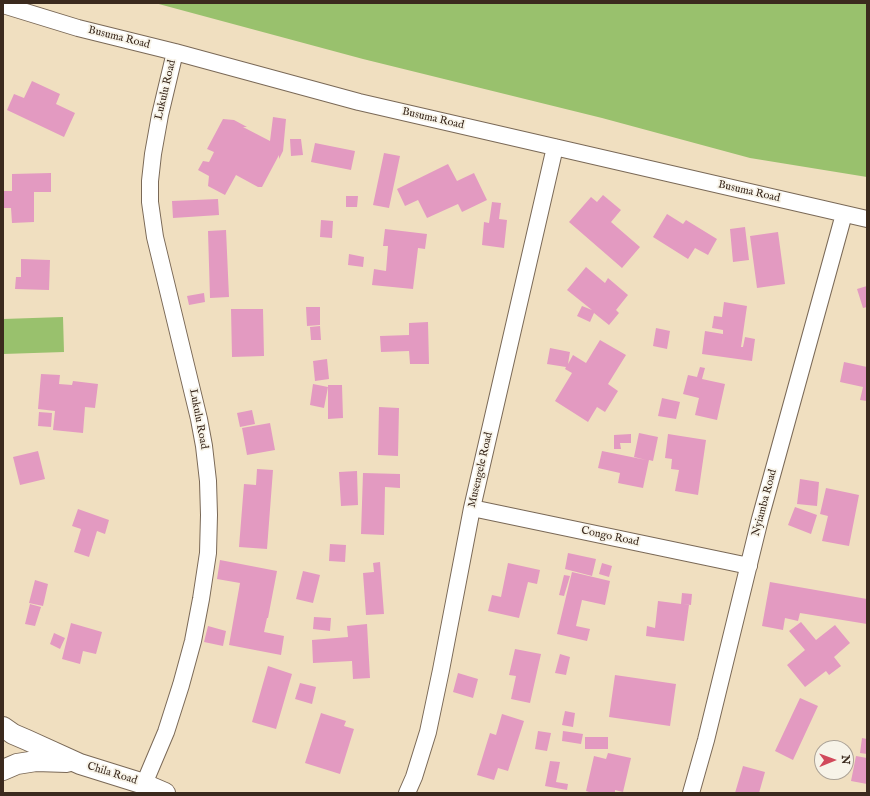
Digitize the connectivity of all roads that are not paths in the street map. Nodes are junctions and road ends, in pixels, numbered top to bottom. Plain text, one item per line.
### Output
1 (3, 5) edge
2 (175, 52) junction
3 (555, 147) junction
4 (844, 214) junction
5 (867, 218) edge
6 (472, 508) junction
7 (749, 566) junction
8 (3, 727) edge
9 (80, 764) junction
10 (3, 770) edge
11 (144, 784) junction
12 (165, 793) edge
13 (407, 793) edge
14 (691, 793) edge

1 - 2 street, Busuma Road
2 - 3 street, Busuma Road
2 - 11 street, Lukulu Road
3 - 4 street, Busuma Road
3 - 6 street, Musengele Road
4 - 5 street, Busuma Road
4 - 7 street, Nyiamba Road
6 - 7 street, Congo Road
6 - 13 street, Musengele Road
7 - 14 street, Nyiamba Road
8 - 9 street, Chila Road
9 - 10 street, Chila Road
9 - 11 street, Chila Road
11 - 12 street, Chila Road

